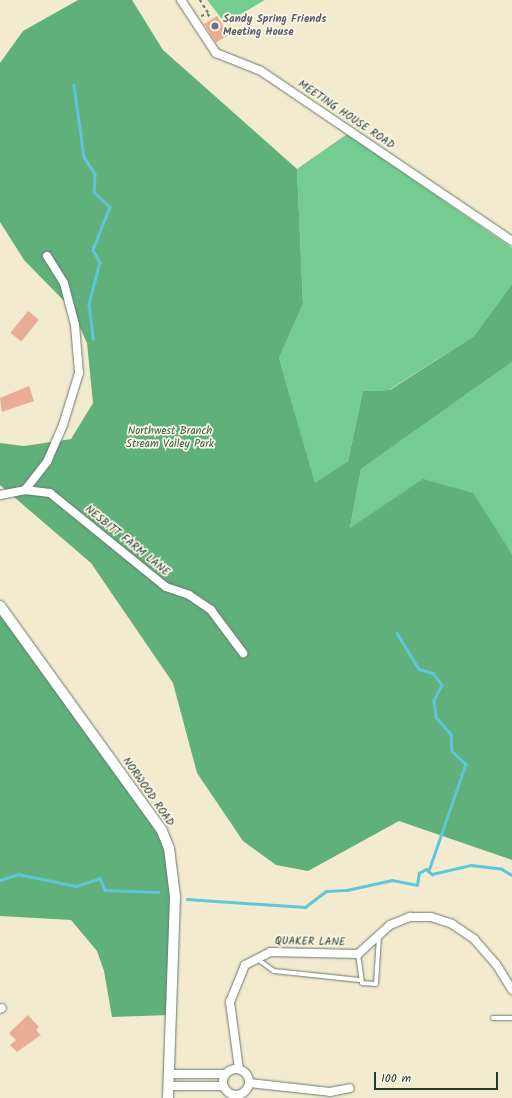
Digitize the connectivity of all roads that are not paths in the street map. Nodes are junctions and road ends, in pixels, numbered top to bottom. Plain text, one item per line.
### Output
1 (181, 0) edge
2 (512, 241) edge
3 (47, 256) dead end
4 (25, 490) junction
5 (0, 495) edge
6 (0, 606) edge
7 (243, 653) dead end
8 (379, 936) junction
9 (358, 954) junction
10 (256, 958) junction
11 (360, 980) junction
12 (512, 990) edge
13 (493, 1018) dead end
14 (512, 1018) edge
15 (239, 1069) junction
16 (168, 1074) junction
17 (225, 1074) junction
18 (249, 1083) junction
19 (168, 1086) junction
20 (223, 1086) junction
21 (350, 1088) dead end
22 (244, 1096) edge
23 (168, 1098) edge

1 - 2 street, MEETING HOUSE ROAD
3 - 4 street
4 - 5 street, NESBITT FARM LANE
4 - 7 street, NESBITT FARM LANE
6 - 16 street, NORWOOD ROAD
8 - 9 street, QUAKER LANE
8 - 11 lane
8 - 12 street, QUAKER LANE
9 - 10 street, QUAKER LANE
9 - 11 lane
10 - 11 lane
10 - 15 street
13 - 14 lane
15 - 17 street
15 - 18 street
16 - 17 street
16 - 19 street, NORWOOD ROAD
17 - 20 street
18 - 21 street
18 - 22 street
19 - 20 street
19 - 23 street, NORWOOD ROAD
20 - 22 street

